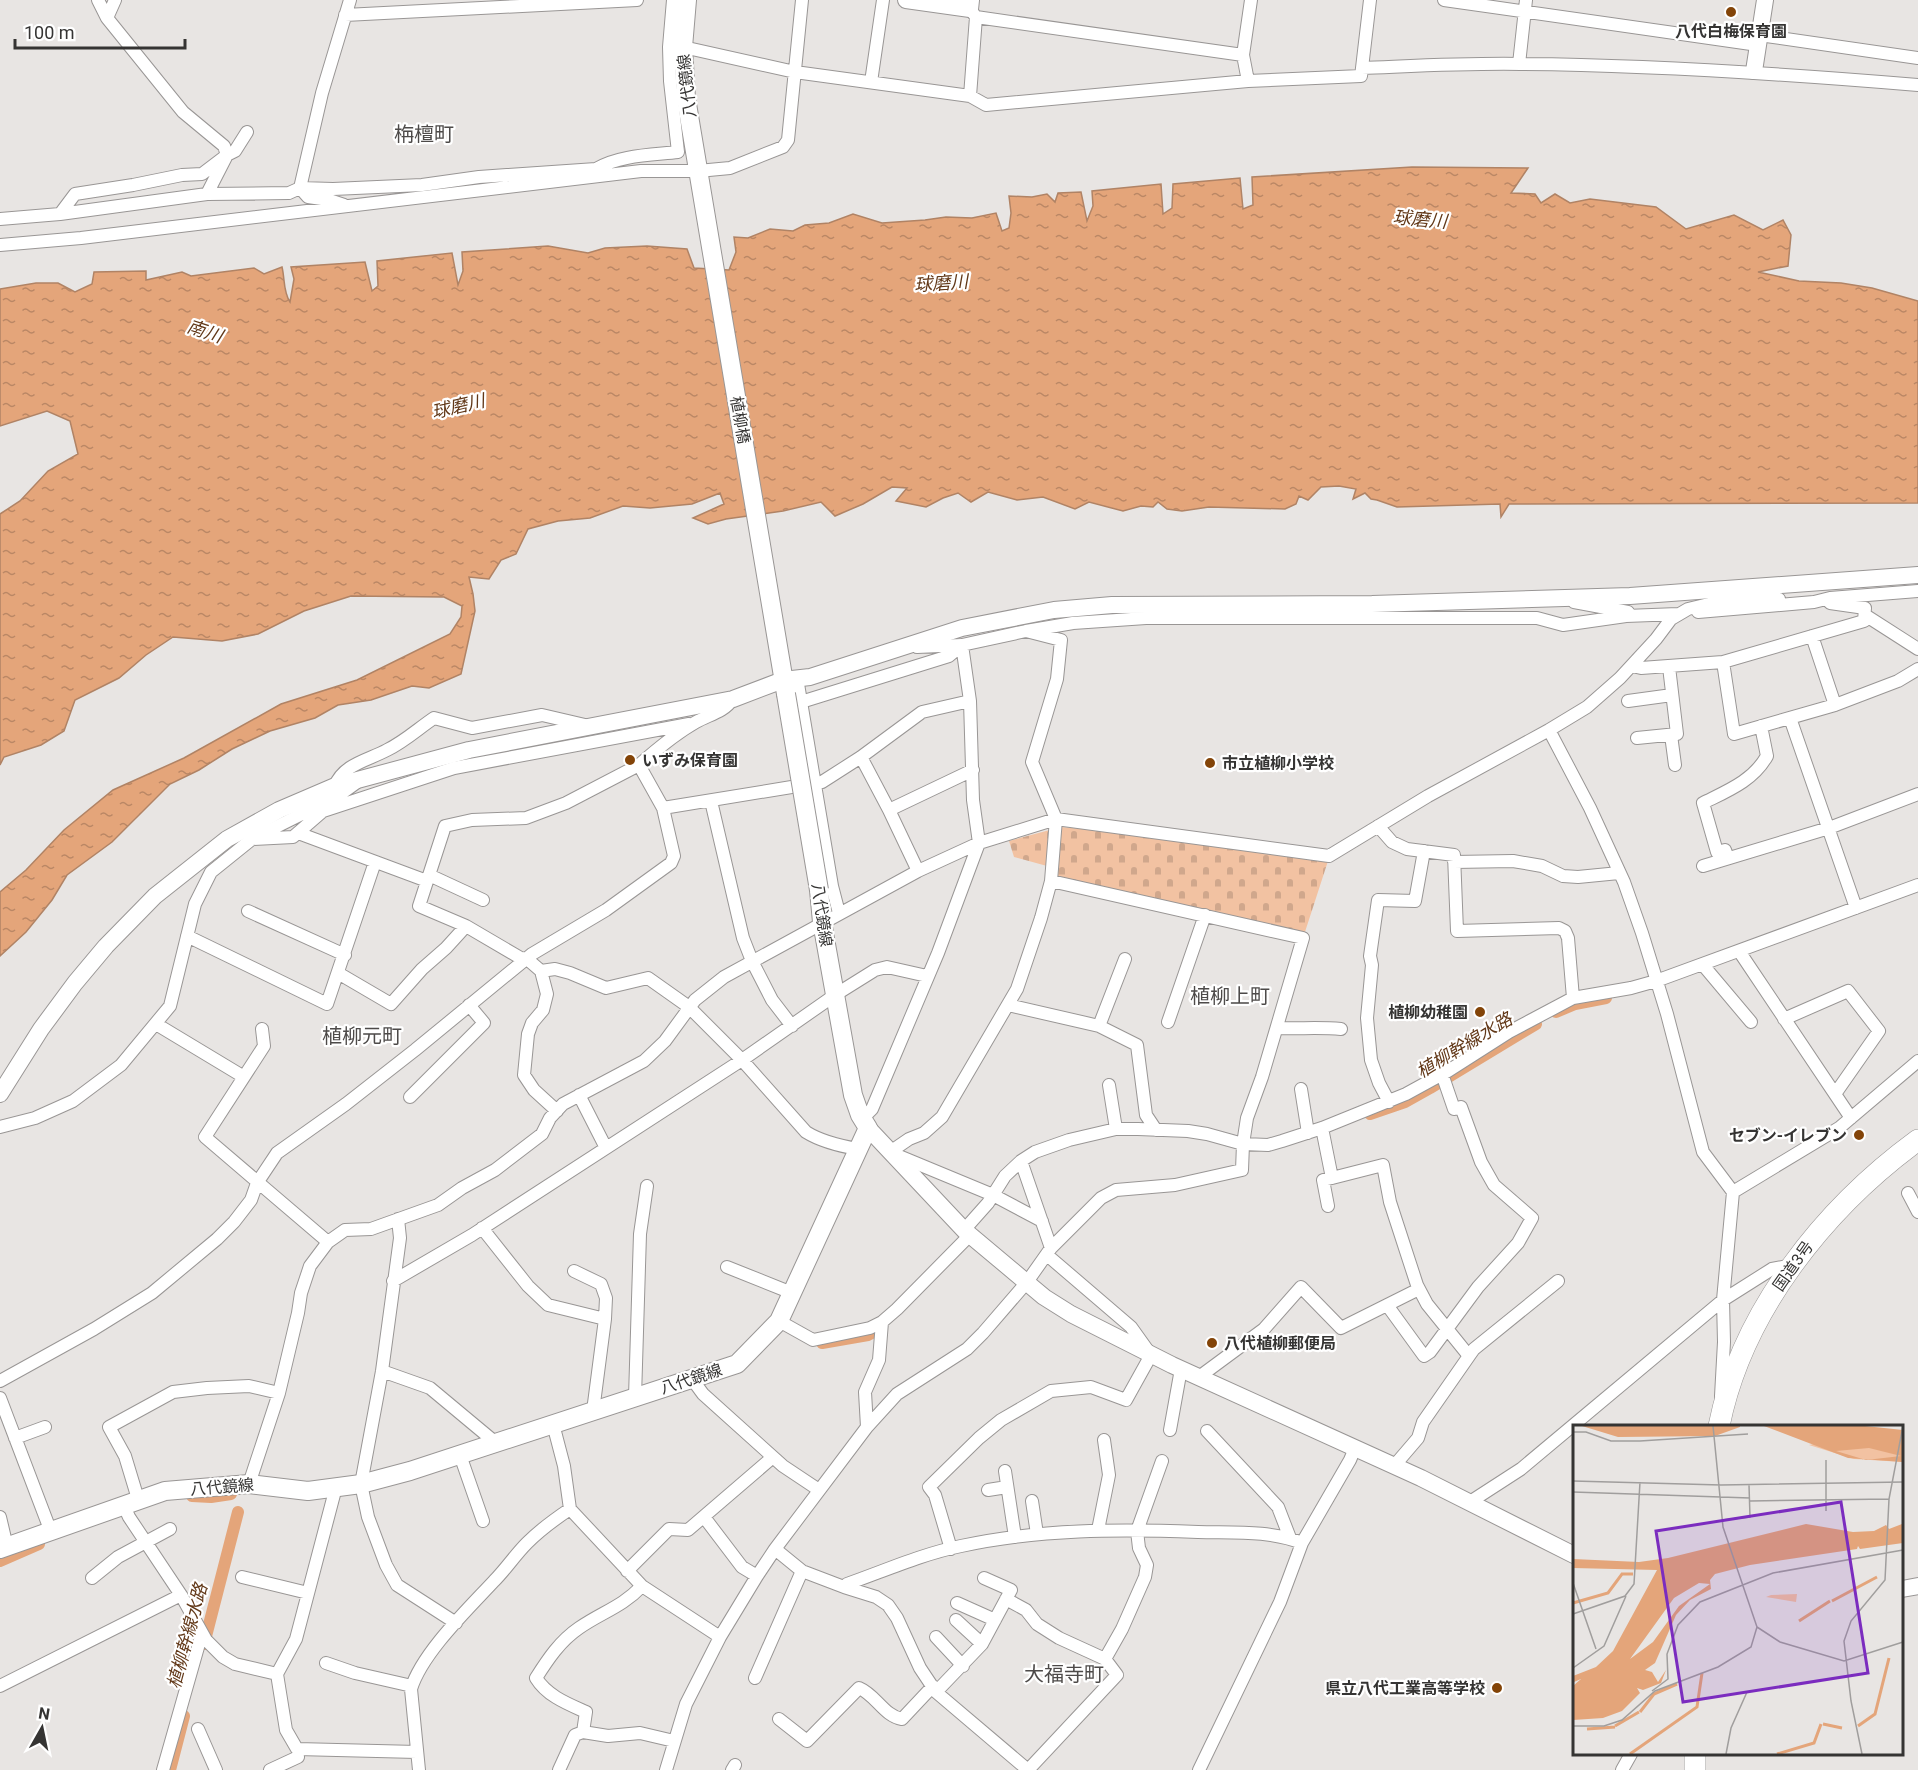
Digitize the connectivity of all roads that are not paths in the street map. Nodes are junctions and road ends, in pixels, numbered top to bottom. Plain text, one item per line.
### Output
1 (98, 0) edge
2 (115, 0) edge
3 (350, 0) edge
4 (638, 0) edge
5 (673, 0) edge
6 (687, 0) edge
7 (802, 0) edge
8 (883, 0) edge
9 (906, 0) edge
10 (1251, 0) edge
11 (1370, 0) edge
12 (1444, 0) edge
13 (1765, 0) edge
14 (601, 1) edge
15 (1525, 6) edge
16 (972, 9) edge
17 (345, 15) junction
18 (107, 18) junction
19 (1759, 40) junction
20 (683, 47) junction
21 (1243, 55) junction
22 (1918, 58) edge
23 (1519, 64) junction
24 (1362, 68) junction
25 (1754, 71) junction
26 (795, 72) junction
27 (1248, 81) junction
28 (871, 82) junction
29 (1918, 85) edge
30 (970, 96) junction
31 (248, 132) dead end
32 (227, 155) junction
33 (698, 171) junction
34 (182, 175) junction
35 (390, 186) junction
36 (300, 188) junction
37 (209, 190) junction
38 (344, 205) junction
39 (0, 213) edge
40 (60, 214) junction
41 (16, 218) junction
42 (0, 219) edge
43 (0, 245) edge
44 (1918, 575) edge
45 (1918, 591) edge
46 (1741, 592) junction
47 (1565, 598) junction
48 (1814, 602) junction
49 (1679, 614) junction
50 (1644, 615) junction
51 (1865, 615) junction
52 (1026, 631) junction
53 (1812, 636) junction
54 (962, 645) junction
55 (904, 647) junction
56 (1918, 649) edge
57 (1723, 662) junction
58 (1632, 666) junction
59 (1669, 667) junction
60 (1918, 669) edge
61 (790, 684) junction
62 (1672, 695) junction
63 (733, 699) junction
64 (970, 701) junction
65 (1628, 701) dead end
66 (1835, 705) junction
67 (1790, 718) junction
68 (696, 722) junction
69 (592, 726) junction
70 (1761, 726) junction
71 (1549, 730) junction
72 (1671, 735) junction
73 (1637, 738) dead end
74 (861, 757) junction
75 (639, 765) junction
76 (1676, 765) dead end
77 (973, 771) junction
78 (815, 783) junction
79 (336, 791) junction
80 (1918, 794) edge
81 (711, 801) junction
82 (663, 808) junction
83 (889, 810) junction
84 (323, 811) junction
85 (1056, 819) junction
86 (1378, 826) junction
87 (1829, 828) junction
88 (298, 833) junction
89 (252, 839) junction
90 (979, 843) junction
91 (1424, 851) junction
92 (1728, 858) junction
93 (375, 862) junction
94 (1454, 862) junction
95 (1703, 866) dead end
96 (918, 871) junction
97 (1619, 873) junction
98 (428, 878) junction
99 (1051, 881) junction
100 (1918, 885) edge
101 (483, 900) dead end
102 (1856, 908) junction
103 (248, 911) dead end
104 (839, 913) junction
105 (1205, 915) junction
106 (822, 922) junction
107 (466, 926) junction
108 (187, 936) junction
109 (1739, 951) junction
110 (345, 955) junction
111 (525, 959) junction
112 (1125, 959) dead end
113 (752, 961) junction
114 (1703, 965) junction
115 (541, 971) junction
116 (339, 973) junction
117 (927, 976) junction
118 (1656, 981) junction
119 (835, 995) junction
120 (1573, 998) junction
121 (469, 1005) junction
122 (1008, 1005) junction
123 (689, 1007) junction
124 (1784, 1019) junction
125 (1168, 1022) dead end
126 (1751, 1022) dead end
127 (156, 1024) junction
128 (792, 1026) junction
129 (1099, 1026) junction
130 (1276, 1028) junction
131 (262, 1029) dead end
132 (1341, 1029) dead end
133 (742, 1060) junction
134 (1918, 1062) edge
135 (1442, 1074) junction
136 (244, 1077) junction
137 (1109, 1085) dead end
138 (1301, 1089) dead end
139 (0, 1094) edge
140 (1835, 1094) junction
141 (579, 1095) junction
142 (410, 1097) dead end
143 (1389, 1102) junction
144 (557, 1111) junction
145 (1851, 1118) junction
146 (864, 1122) junction
147 (0, 1127) edge
148 (1322, 1128) junction
149 (1116, 1129) junction
150 (1156, 1130) junction
151 (1308, 1133) junction
152 (1918, 1140) edge
153 (1243, 1144) junction
154 (606, 1148) junction
155 (858, 1149) junction
156 (890, 1152) junction
157 (1021, 1161) junction
158 (1332, 1178) junction
159 (257, 1183) junction
160 (647, 1186) dead end
161 (1732, 1192) junction
162 (1908, 1193) dead end
163 (993, 1195) junction
164 (1328, 1206) dead end
165 (1918, 1212) edge
166 (398, 1219) junction
167 (1042, 1221) junction
168 (482, 1228) junction
169 (967, 1233) junction
170 (328, 1242) junction
171 (1049, 1251) junction
172 (1794, 1265) junction
173 (727, 1267) dead end
174 (574, 1270) dead end
175 (393, 1281) junction
176 (1558, 1281) dead end
177 (1027, 1282) junction
178 (1419, 1289) junction
179 (792, 1293) junction
180 (1722, 1300) junction
181 (1387, 1305) junction
182 (605, 1320) junction
183 (779, 1321) junction
184 (882, 1322) junction
185 (1447, 1328) junction
186 (1151, 1354) junction
187 (1469, 1356) junction
188 (1181, 1369) junction
189 (382, 1371) junction
190 (1199, 1377) junction
191 (692, 1379) junction
192 (0, 1381) edge
193 (279, 1393) junction
194 (635, 1397) junction
195 (0, 1398) edge
196 (592, 1411) junction
197 (1720, 1421) edge
198 (553, 1424) junction
199 (1573, 1425) edge
200 (1573, 1425) edge
201 (45, 1427) dead end
202 (867, 1427) junction
203 (1170, 1431) dead end
204 (1207, 1431) dead end
205 (15, 1438) junction
206 (1104, 1440) dead end
207 (496, 1443) junction
208 (1354, 1449) junction
209 (460, 1455) junction
210 (773, 1457) junction
211 (1162, 1461) dead end
212 (1394, 1466) junction
213 (1005, 1471) dead end
214 (249, 1484) junction
215 (361, 1484) junction
216 (336, 1487) junction
217 (1007, 1487) junction
218 (819, 1490) junction
219 (988, 1491) dead end
220 (1032, 1501) dead end
221 (1470, 1502) junction
222 (131, 1503) junction
223 (570, 1509) junction
224 (704, 1516) junction
225 (0, 1517) edge
226 (483, 1521) dead end
227 (170, 1529) dead end
228 (1098, 1530) junction
229 (1137, 1531) junction
230 (51, 1532) junction
231 (1037, 1534) junction
232 (1015, 1537) junction
233 (1296, 1541) junction
234 (147, 1542) junction
235 (4, 1548) edge
236 (951, 1549) junction
237 (775, 1550) junction
238 (1573, 1554) edge
239 (627, 1571) junction
240 (802, 1571) junction
241 (757, 1576) junction
242 (242, 1577) dead end
243 (92, 1578) dead end
244 (984, 1578) dead end
245 (642, 1586) junction
246 (1918, 1586) edge
247 (844, 1587) junction
248 (1903, 1589) edge
249 (308, 1593) junction
250 (181, 1595) junction
251 (1006, 1599) junction
252 (957, 1603) dead end
253 (956, 1620) dead end
254 (995, 1620) junction
255 (456, 1623) junction
256 (202, 1633) junction
257 (720, 1636) junction
258 (936, 1636) dead end
259 (982, 1644) junction
260 (1104, 1659) junction
261 (326, 1663) dead end
262 (963, 1666) junction
263 (277, 1674) junction
264 (755, 1678) dead end
265 (0, 1686) edge
266 (412, 1686) junction
267 (934, 1689) junction
268 (779, 1719) dead end
269 (198, 1729) dead end
270 (583, 1732) junction
271 (674, 1741) junction
272 (417, 1752) junction
273 (298, 1753) junction
274 (1630, 1755) edge
275 (164, 1770) edge
276 (216, 1770) edge
277 (270, 1770) edge
278 (300, 1770) edge
279 (419, 1770) edge
280 (559, 1770) edge
281 (666, 1770) edge
282 (1028, 1770) edge
283 (1199, 1770) edge
284 (1622, 1770) edge

1 - 18 street
2 - 18 street
3 - 17 street
4 - 14 street
5 - 35 street
6 - 20 main road, 八代鏡線
7 - 26 street
8 - 28 street
9 - 16 street
10 - 21 street
11 - 24 street
12 - 15 street
13 - 19 street
14 - 17 street
15 - 19 street
15 - 23 street
16 - 21 street
16 - 30 street
17 - 36 street
18 - 32 street
19 - 22 street
19 - 25 street
20 - 26 street
20 - 33 main road, 八代鏡線
21 - 27 street
23 - 24 street
23 - 25 street
24 - 27 street
25 - 29 street
26 - 28 street
26 - 33 street
27 - 30 street
28 - 30 street
31 - 32 street
32 - 34 street
32 - 37 street
33 - 38 street
33 - 61 main road, 植柳橋
34 - 37 street
34 - 40 street
35 - 36 street
35 - 38 street
36 - 37 street
36 - 38 street
37 - 40 street
38 - 43 street
39 - 41 street
40 - 41 street
41 - 42 street
44 - 46 street
45 - 48 street
46 - 47 street
46 - 48 street
46 - 49 street
47 - 50 street
47 - 55 street
48 - 49 street
48 - 51 street
49 - 50 street
49 - 58 street
50 - 52 street
51 - 53 street
51 - 56 street
52 - 54 street
52 - 85 street
53 - 57 street
53 - 66 street
54 - 55 street
54 - 61 street
54 - 64 street
55 - 61 street
57 - 59 street
57 - 70 street
58 - 59 street
58 - 71 street
59 - 62 street
60 - 66 street
61 - 63 street
61 - 78 street
61 - 106 main road, 八代鏡線, bridge
62 - 65 street
62 - 72 street
63 - 68 street
63 - 69 street
64 - 74 street
64 - 77 street
66 - 67 street
67 - 70 street
67 - 87 street
68 - 75 street
68 - 84 street
69 - 79 street
69 - 79 street
70 - 92 street
71 - 86 street
71 - 97 street
72 - 73 street
72 - 76 street
74 - 78 street
74 - 83 street
75 - 82 street
75 - 98 street
77 - 83 street
77 - 90 street
78 - 81 street
78 - 104 street
79 - 84 street
79 - 89 street
79 - 139 street
80 - 87 street
81 - 82 street
81 - 113 street
82 - 111 street
83 - 96 street
84 - 88 street
85 - 86 street
85 - 90 street
85 - 99 street
86 - 91 street
87 - 92 street
87 - 102 street
88 - 89 street
88 - 93 street
89 - 108 street
90 - 96 street
90 - 117 street
91 - 94 street
91 - 143 street
92 - 95 street
93 - 98 street
93 - 110 street
94 - 97 street
94 - 120 street
96 - 104 street
97 - 118 street
98 - 101 street
98 - 107 street
99 - 105 street
99 - 122 street
100 - 102 street
102 - 109 street
103 - 110 street
104 - 106 street
105 - 125 street
105 - 130 street
106 - 113 street
106 - 119 main road, 八代鏡線
107 - 111 street
107 - 116 street
108 - 116 street
108 - 127 street
109 - 114 street
109 - 124 street
110 - 116 street
111 - 115 street
111 - 121 street
112 - 129 street
113 - 123 street
113 - 128 street
114 - 118 street
114 - 126 street
115 - 123 street
115 - 144 street
117 - 119 street
117 - 146 street
118 - 120 street
118 - 161 street
119 - 128 street
119 - 146 main road, 八代鏡線
120 - 135 street
121 - 142 street
121 - 159 street
122 - 129 street
122 - 156 street
123 - 133 street
123 - 141 street
124 - 140 street
124 - 140 street
127 - 136 street
127 - 147 street
128 - 133 street
129 - 150 street
130 - 132 street
130 - 153 street
131 - 136 street
133 - 154 street
133 - 155 street
134 - 145 street
135 - 143 street
135 - 185 street
136 - 159 street
137 - 149 street
138 - 151 street
140 - 145 street
141 - 144 street
141 - 154 street
143 - 148 street
144 - 166 street
145 - 161 street
146 - 155 main road, 八代鏡線
146 - 156 street
148 - 151 street
148 - 158 street
149 - 150 street
149 - 157 street
150 - 153 street
151 - 153 street
152 - 172 highway, 国道3号
153 - 171 street
154 - 168 street
155 - 179 main road, 八代鏡線
156 - 163 street
156 - 169 street
157 - 163 street
157 - 167 street
158 - 164 street
158 - 178 street
159 - 170 street
159 - 192 street
160 - 194 street
161 - 180 street
162 - 165 street
163 - 167 street
163 - 169 street
166 - 170 street
166 - 175 street
167 - 171 street
168 - 175 street
168 - 182 street
169 - 177 street
169 - 184 street
170 - 193 street
171 - 177 street
171 - 186 street
172 - 180 street
172 - 197 highway, 国道3号
173 - 179 street
174 - 182 street
175 - 189 street
176 - 187 street
177 - 186 street
177 - 202 street
178 - 181 street
178 - 185 street
179 - 183 main road, 八代鏡線
180 - 197 street
180 - 199 street
181 - 185 street
181 - 190 street
182 - 196 street
183 - 184 street
183 - 191 main road, 八代鏡線
184 - 202 street
185 - 187 street
186 - 188 street
186 - 236 street
187 - 212 street
188 - 190 street
188 - 203 street
189 - 207 street
189 - 215 street
190 - 208 street
191 - 194 main road, 八代鏡線
191 - 210 street
193 - 214 street
193 - 222 street
194 - 196 main road, 八代鏡線
195 - 205 street
196 - 198 main road, 八代鏡線
198 - 207 main road, 八代鏡線
198 - 223 street
200 - 221 street
201 - 205 street
202 - 218 street
204 - 233 street
205 - 230 street
206 - 228 street
207 - 209 main road, 八代鏡線
208 - 212 street
208 - 233 street
209 - 215 main road, 八代鏡線
209 - 226 street
210 - 218 street
210 - 224 street
211 - 229 street
212 - 221 street
213 - 217 street
214 - 216 main road, 八代鏡線
214 - 222 main road, 八代鏡線
215 - 216 main road, 八代鏡線
215 - 255 street
216 - 249 street
217 - 219 street
217 - 232 street
218 - 237 street
220 - 231 street
221 - 238 street
222 - 230 main road, 八代鏡線
222 - 234 street
223 - 239 street
223 - 255 street
224 - 239 street
224 - 241 street
225 - 235 street
227 - 234 street
228 - 229 street
228 - 231 street
229 - 233 street
229 - 260 street
230 - 235 main road, 八代鏡線
231 - 232 street
232 - 236 street
233 - 283 street
234 - 243 street
234 - 250 street
236 - 247 street
237 - 240 street
237 - 241 street
239 - 245 street
240 - 247 street
240 - 264 street
241 - 257 street
242 - 249 street
244 - 251 street
245 - 257 street
245 - 270 street
246 - 248 street
247 - 267 street
249 - 263 street
250 - 256 street
250 - 265 street
251 - 254 street
251 - 260 street
252 - 254 street
253 - 259 street
254 - 259 street
255 - 266 street
256 - 263 street
256 - 275 street
257 - 271 street
258 - 262 street
259 - 262 street
260 - 282 street
261 - 266 street
262 - 267 street
263 - 273 street
266 - 272 street
267 - 268 street
267 - 282 street
269 - 276 street
270 - 271 street
270 - 280 street
271 - 281 street
272 - 273 street
272 - 279 street
273 - 277 street
273 - 278 street
274 - 284 street

